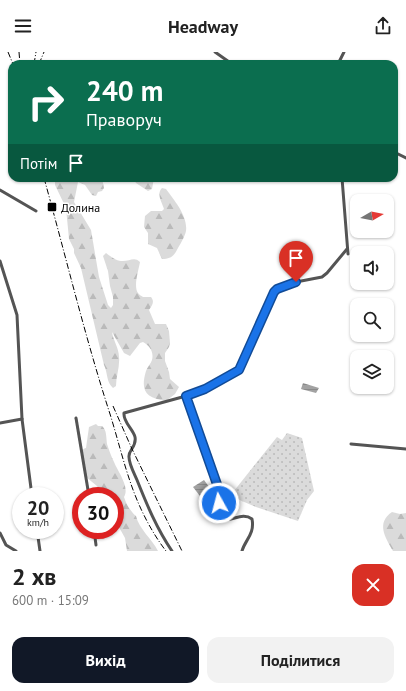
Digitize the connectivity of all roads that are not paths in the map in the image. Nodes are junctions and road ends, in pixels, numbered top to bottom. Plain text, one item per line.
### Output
1 (215, 52) edge
2 (226, 60) edge
3 (342, 182) edge
4 (0, 190) edge
5 (36, 211) dead end
6 (347, 249) junction
7 (348, 254) dead end
8 (0, 261) edge
9 (186, 396) junction
10 (76, 418) dead end
11 (22, 419) junction
12 (0, 423) edge
13 (351, 444) dead end
14 (406, 449) edge
15 (31, 487) edge
16 (87, 487) edge
17 (0, 533) edge
18 (38, 539) edge
19 (95, 539) edge
20 (96, 545) dead end
21 (16, 551) edge
22 (40, 551) edge
23 (172, 551) edge
24 (242, 551) edge

1 - 2 street
3 - 6 street
4 - 5 street
6 - 7 street
6 - 9 street
8 - 11 street
9 - 23 street
9 - 24 street
10 - 16 street
11 - 12 street
11 - 15 street
13 - 14 street
17 - 21 street
18 - 22 street
19 - 20 street

